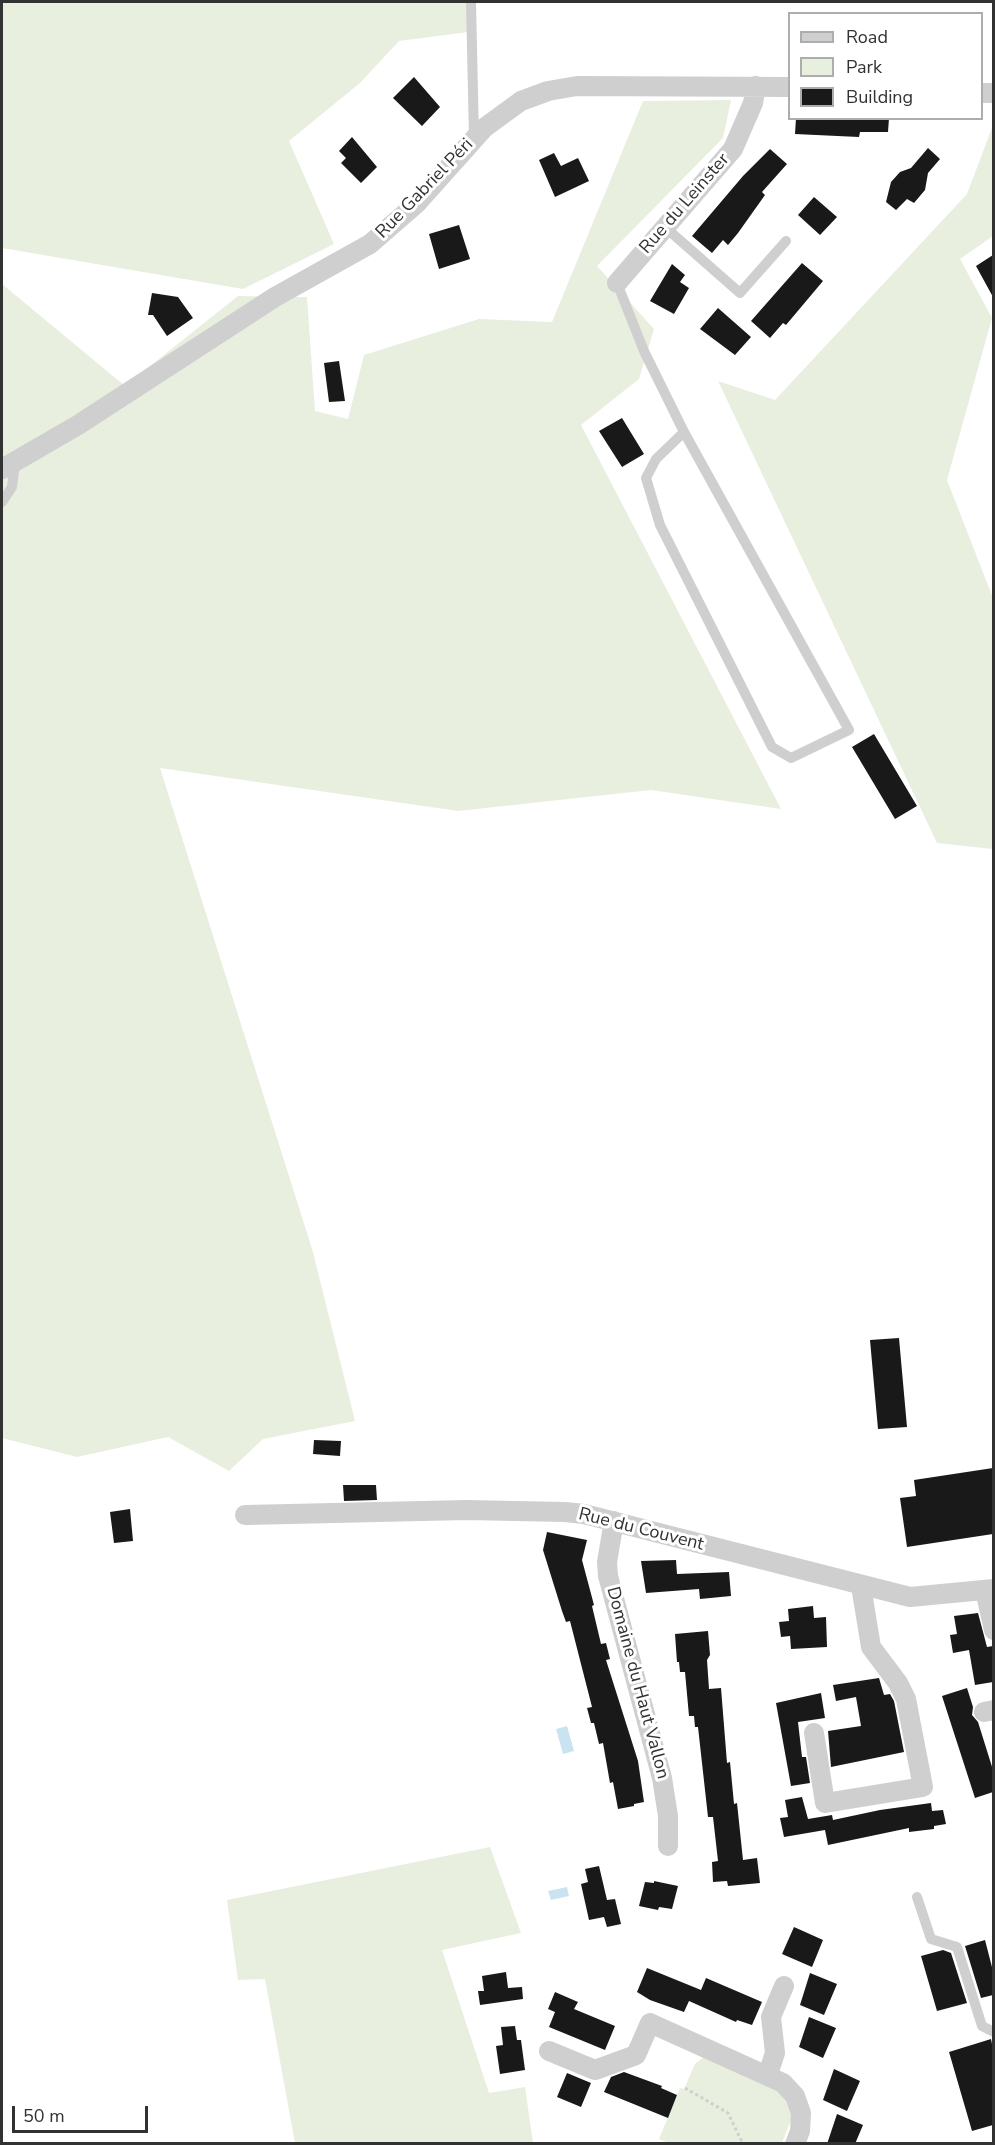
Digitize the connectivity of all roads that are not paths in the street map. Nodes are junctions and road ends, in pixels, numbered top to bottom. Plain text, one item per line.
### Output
1 (471, 2) edge
2 (756, 86) junction
3 (788, 87) edge
4 (474, 139) junction
5 (666, 228) junction
6 (786, 241) dead end
7 (617, 283) joint
8 (684, 432) junction
9 (8, 466) edge
10 (2, 502) edge
11 (245, 1515) dead end
12 (614, 1521) junction
13 (861, 1586) junction
14 (989, 1590) edge
15 (993, 1630) edge
16 (813, 1733) dead end
17 (668, 1846) dead end
18 (917, 1898) dead end
19 (784, 1986) dead end
20 (993, 2032) edge
21 (549, 2051) dead end
22 (768, 2074) junction
23 (795, 2144) edge

1 - 4 lane
2 - 3 street, Rue Gabriel Péri
2 - 4 street, Rue Gabriel Péri
2 - 5 street, Rue du Leinster
4 - 9 street, Rue Gabriel Péri
5 - 6 lane
5 - 7 street, Rue du Leinster
7 - 8 lane
8 - 8 lane
9 - 10 lane
11 - 12 street, Rue du Couvent
12 - 13 street, Rue du Couvent
12 - 17 street, Domaine du Haut Vallon
13 - 14 street, Rue du Couvent
13 - 16 street
14 - 15 street
18 - 20 lane
19 - 22 street
21 - 22 street
22 - 23 street

